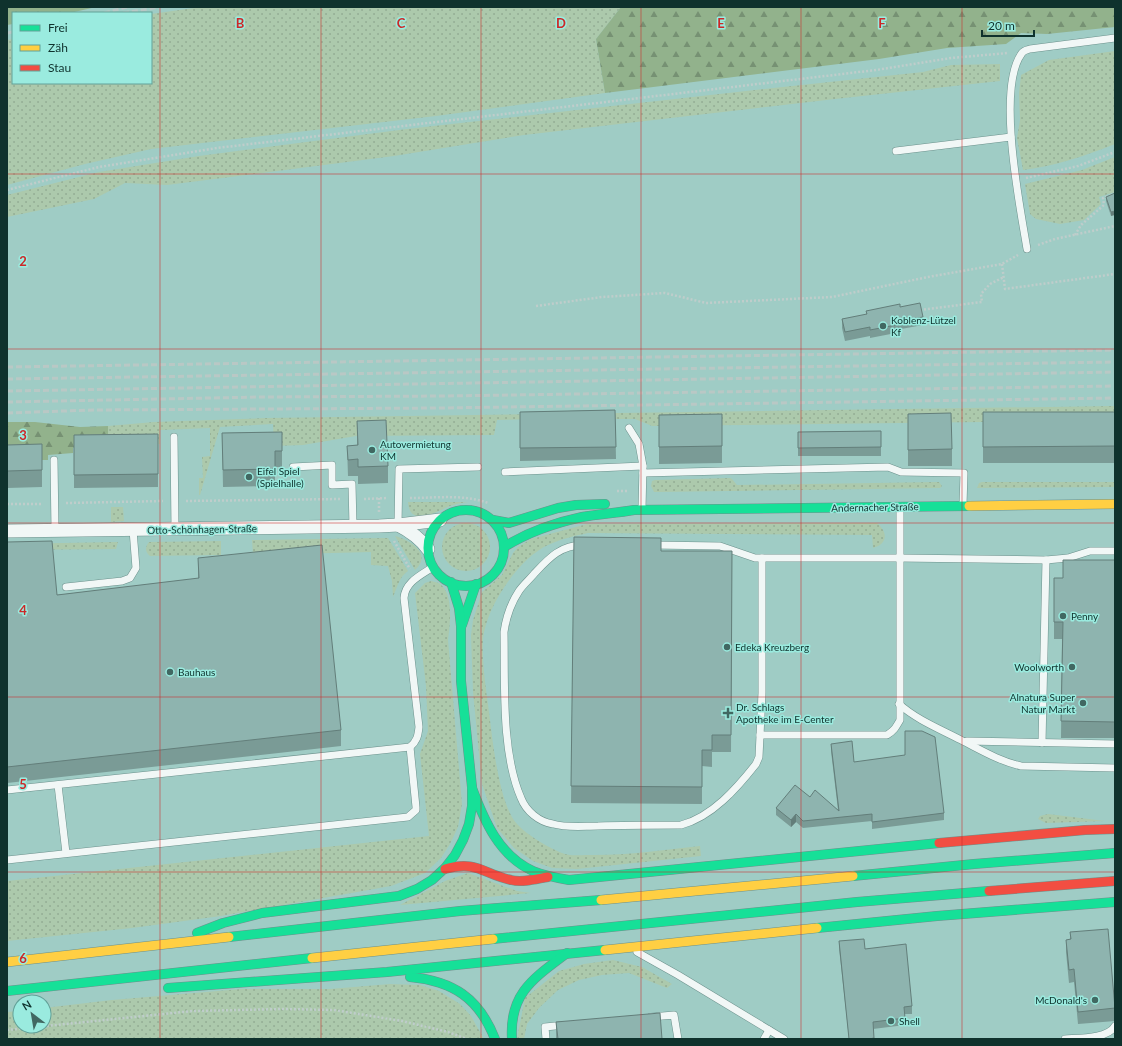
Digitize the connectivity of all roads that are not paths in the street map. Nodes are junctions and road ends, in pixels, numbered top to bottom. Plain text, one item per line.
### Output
1 (1115, 38) edge
2 (1011, 137) junction
3 (896, 151) dead end
4 (1027, 249) road end
5 (629, 428) dead end
6 (174, 437) dead end
7 (54, 460) dead end
8 (478, 466) dead end
9 (293, 467) dead end
10 (643, 470) junction
11 (505, 472) dead end
12 (1115, 504) edge
13 (900, 506) junction
14 (962, 506) junction
15 (638, 510) junction
16 (440, 520) junction
17 (493, 520) junction
18 (398, 525) junction
19 (353, 526) junction
20 (175, 529) junction
21 (55, 530) junction
22 (133, 530) junction
23 (7, 531) edge
24 (591, 545) edge
25 (647, 545) edge
26 (504, 547) junction
27 (428, 549) junction
28 (1115, 551) edge
29 (762, 558) junction
30 (899, 558) junction
31 (1046, 560) junction
32 (433, 567) junction
33 (451, 582) junction
34 (476, 584) junction
35 (66, 586) dead end
36 (461, 628) junction
37 (900, 704) junction
38 (760, 736) junction
39 (964, 741) junction
40 (1042, 743) junction
41 (1115, 744) edge
42 (410, 747) junction
43 (1115, 768) edge
44 (58, 785) junction
45 (472, 788) junction
46 (7, 790) edge
47 (1115, 829) edge
48 (66, 853) junction
49 (1115, 853) edge
50 (7, 860) edge
51 (445, 869) junction
52 (548, 877) junction
53 (1115, 881) edge
54 (1115, 902) edge
55 (168, 944) junction
56 (628, 947) junction
57 (567, 954) junction
58 (7, 962) edge
59 (387, 972) junction
60 (79, 984) junction
61 (163, 988) dead end
62 (110, 990) dead end
63 (7, 991) edge
64 (644, 1018) edge
65 (576, 1024) edge
66 (1115, 1026) edge
67 (769, 1030) junction
68 (495, 1039) edge
69 (512, 1039) edge
70 (546, 1039) edge
71 (678, 1039) edge
72 (764, 1039) edge
73 (784, 1039) edge
74 (1065, 1039) edge

1 - 2 lane
2 - 3 lane
2 - 4 lane
5 - 10 lane
6 - 20 lane
7 - 21 lane
8 - 18 lane
9 - 19 lane
10 - 11 lane
10 - 14 lane
10 - 15 lane
12 - 14 main road, Andernacher Straße
13 - 14 main road, Andernacher Straße
13 - 15 main road, Andernacher Straße
13 - 30 lane
15 - 17 main road, Andernacher Straße
15 - 26 main road, Andernacher Straße
16 - 17 main road, Andernacher Straße
16 - 18 street, Otto-Schönhagen-Straße
16 - 27 main road
17 - 26 main road
18 - 19 street, Otto-Schönhagen-Straße
18 - 27 street, Otto-Schönhagen-Straße
19 - 20 street, Otto-Schönhagen-Straße
20 - 22 street, Otto-Schönhagen-Straße
21 - 22 street, Otto-Schönhagen-Straße
21 - 23 street, Otto-Schönhagen-Straße
22 - 35 lane
24 - 38 lane
25 - 29 lane
26 - 34 main road
27 - 32 main road
28 - 31 lane
29 - 30 lane
29 - 38 lane
30 - 31 lane
30 - 37 lane
31 - 40 lane
32 - 33 main road
32 - 42 lane
33 - 34 main road
33 - 36 main road
34 - 36 main road
36 - 45 main road
37 - 38 lane
37 - 39 lane
39 - 40 lane
39 - 43 lane
40 - 41 lane
42 - 44 lane
42 - 48 lane
44 - 46 lane
44 - 48 lane
45 - 51 main road
45 - 52 main road
47 - 52 main road
48 - 50 lane
49 - 55 main road
51 - 52 main road
51 - 55 main road
53 - 60 main road
54 - 56 main road
55 - 58 main road
56 - 57 main road
56 - 67 lane
57 - 59 main road
57 - 69 main road
59 - 61 main road
59 - 68 main road
60 - 62 main road
60 - 63 main road
64 - 71 lane
65 - 70 lane
66 - 74 lane
67 - 72 lane
67 - 73 lane

